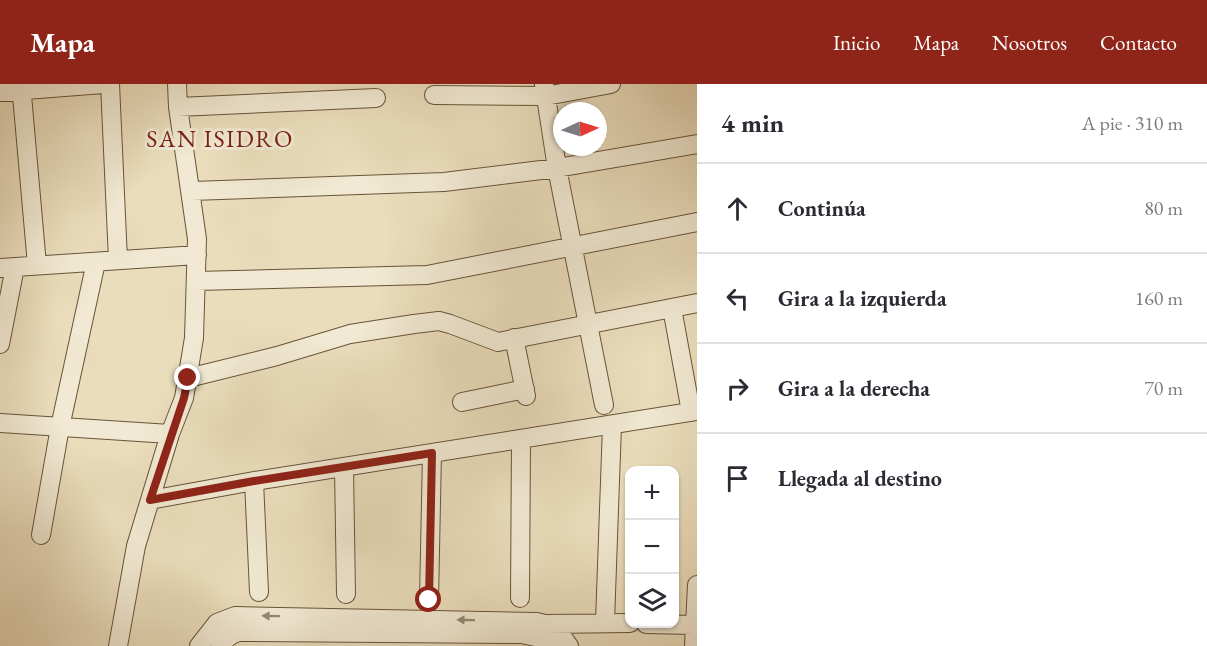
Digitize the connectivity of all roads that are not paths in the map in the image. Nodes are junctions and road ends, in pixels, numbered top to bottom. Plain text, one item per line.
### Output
1 (103, 84) edge
2 (110, 84) edge
3 (177, 84) edge
4 (611, 84) edge
5 (22, 87) edge
6 (545, 90) edge
7 (0, 92) edge
8 (434, 95) dead end
9 (376, 98) dead end
10 (178, 107) junction
11 (697, 144) edge
12 (557, 168) junction
13 (192, 191) junction
14 (697, 222) edge
15 (573, 246) junction
16 (197, 255) junction
17 (118, 260) junction
18 (96, 262) junction
19 (37, 266) junction
20 (7, 267) edge
21 (196, 281) junction
22 (697, 303) edge
23 (672, 308) junction
24 (588, 323) junction
25 (514, 338) junction
26 (0, 344) edge
27 (188, 378) junction
28 (462, 402) dead end
29 (604, 405) dead end
30 (694, 412) edge
31 (0, 423) edge
32 (612, 425) junction
33 (60, 427) junction
34 (170, 434) junction
35 (521, 439) junction
36 (432, 453) junction
37 (344, 467) junction
38 (254, 481) junction
39 (150, 500) junction
40 (41, 535) dead end
41 (697, 585) edge
42 (259, 592) dead end
43 (346, 594) dead end
44 (520, 598) dead end
45 (429, 600) dead end
46 (604, 622) junction
47 (625, 623) edge
48 (234, 624) junction
49 (679, 625) edge
50 (695, 625) junction
51 (564, 638) edge
52 (118, 646) edge
53 (199, 646) edge
54 (220, 646) edge
55 (694, 646) edge

1 - 5 street
2 - 17 street
3 - 10 street
4 - 6 street
5 - 7 street
5 - 19 street
6 - 8 street
6 - 12 street
9 - 10 street
10 - 13 street
11 - 12 street
12 - 13 street
12 - 15 street
13 - 16 street
14 - 15 street
15 - 21 street
15 - 24 street
16 - 17 street
16 - 21 street
17 - 18 street
18 - 19 street
18 - 33 street
19 - 20 street
20 - 26 street
21 - 27 street
22 - 23 street
23 - 24 street
23 - 30 street
24 - 25 street
24 - 29 street
25 - 27 street
25 - 28 street
27 - 34 street
30 - 32 street
31 - 33 street
32 - 35 street
32 - 46 street
33 - 34 street
33 - 40 street
34 - 39 street
35 - 36 street
35 - 44 street
36 - 37 street
36 - 45 street
37 - 38 street
37 - 43 street
38 - 39 street
38 - 42 street
39 - 52 street
41 - 50 street
46 - 47 street
46 - 51 street
48 - 51 street
51 -> 48 street
48 - 53 street
48 - 54 street
49 - 50 street
50 - 55 street

